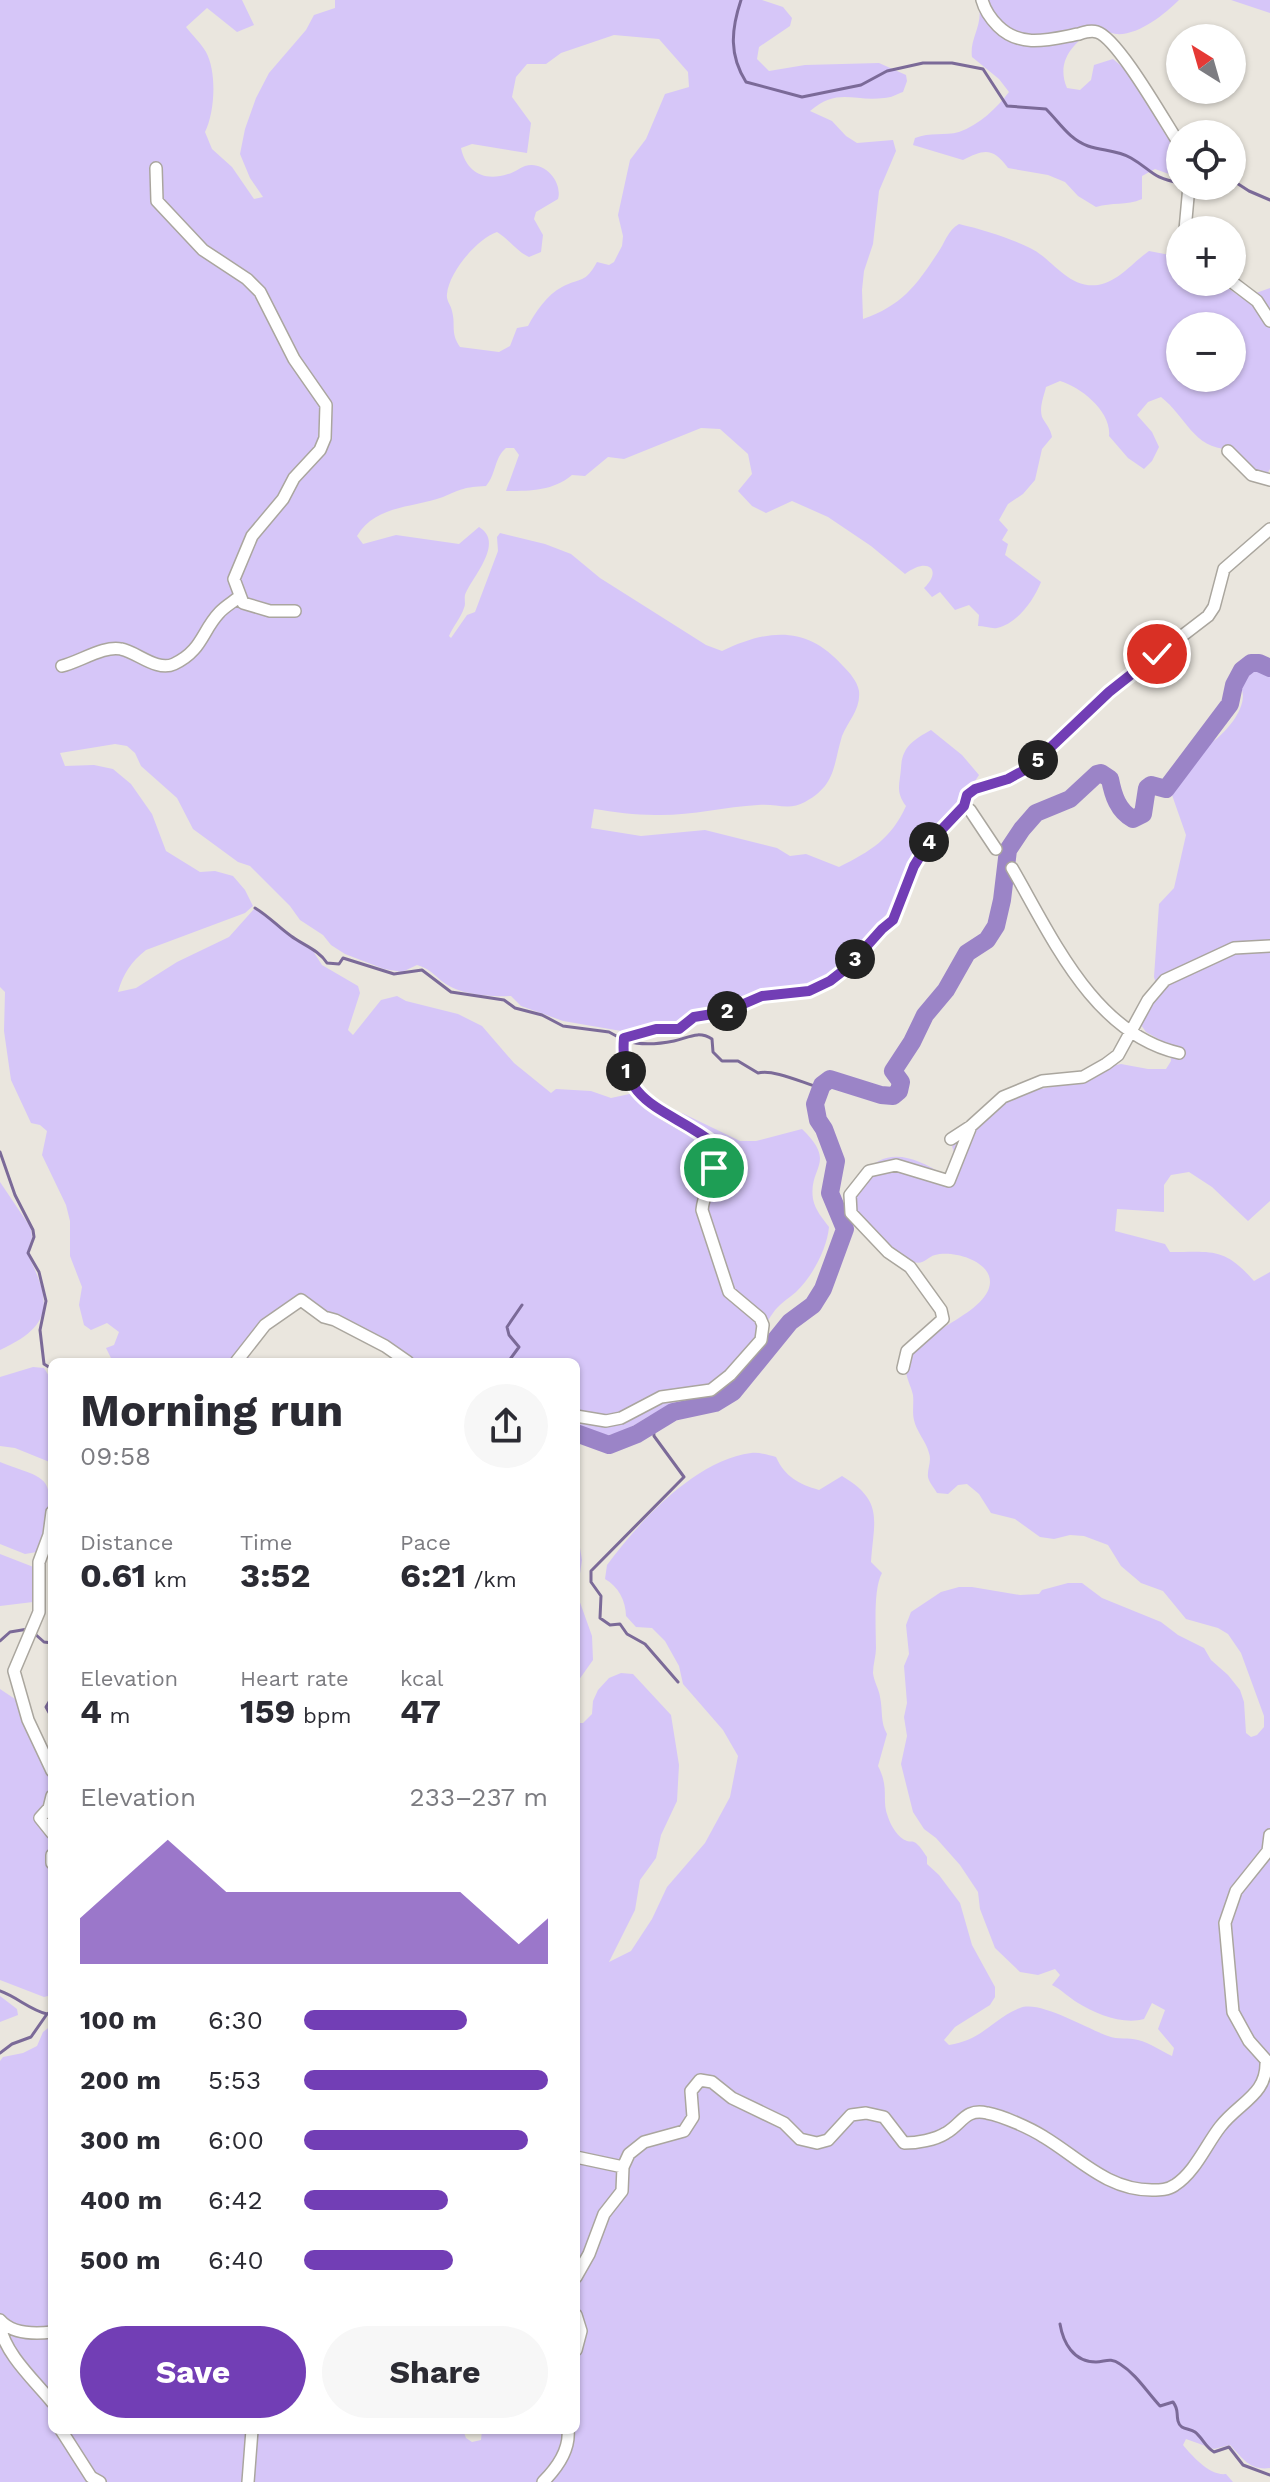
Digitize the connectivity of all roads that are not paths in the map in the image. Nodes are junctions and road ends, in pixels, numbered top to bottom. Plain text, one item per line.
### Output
1 (982, 0) edge
2 (1166, 122) edge
3 (156, 168) dead end
4 (1246, 293) edge
5 (1270, 321) edge
6 (1228, 451) dead end
7 (1270, 480) edge
8 (1270, 529) edge
9 (239, 597) junction
10 (295, 611) dead end
11 (62, 666) dead end
12 (964, 806) junction
13 (996, 849) dead end
14 (1012, 868) dead end
15 (1270, 946) edge
16 (1131, 1033) junction
17 (1179, 1053) dead end
18 (971, 1126) junction
19 (951, 1139) dead end
20 (239, 1358) edge
21 (402, 1358) edge
22 (903, 1368) dead end
23 (580, 1417) edge
24 (48, 1538) edge
25 (48, 1762) edge
26 (48, 1809) edge
27 (48, 1828) edge
28 (1270, 1835) edge
29 (580, 2158) edge
30 (623, 2167) junction
31 (580, 2269) edge
32 (0, 2323) edge
33 (48, 2332) edge
34 (48, 2397) edge
35 (64, 2434) edge
36 (252, 2434) edge
37 (568, 2434) edge
38 (100, 2482) edge
39 (248, 2482) edge
40 (543, 2482) edge

1 - 2 street
3 - 9 street
4 - 5 street
6 - 7 street
8 - 12 street
9 - 10 street
9 - 11 street
12 - 13 street
12 - 23 street
14 - 16 street
15 - 16 street
16 - 17 street
16 - 18 street
18 - 19 street
18 - 22 street
20 - 21 street
24 - 25 street
26 - 27 street
28 - 30 street
29 - 30 street
30 - 31 street
32 - 33 street
32 - 34 street
35 - 38 street
36 - 39 street
37 - 40 street

